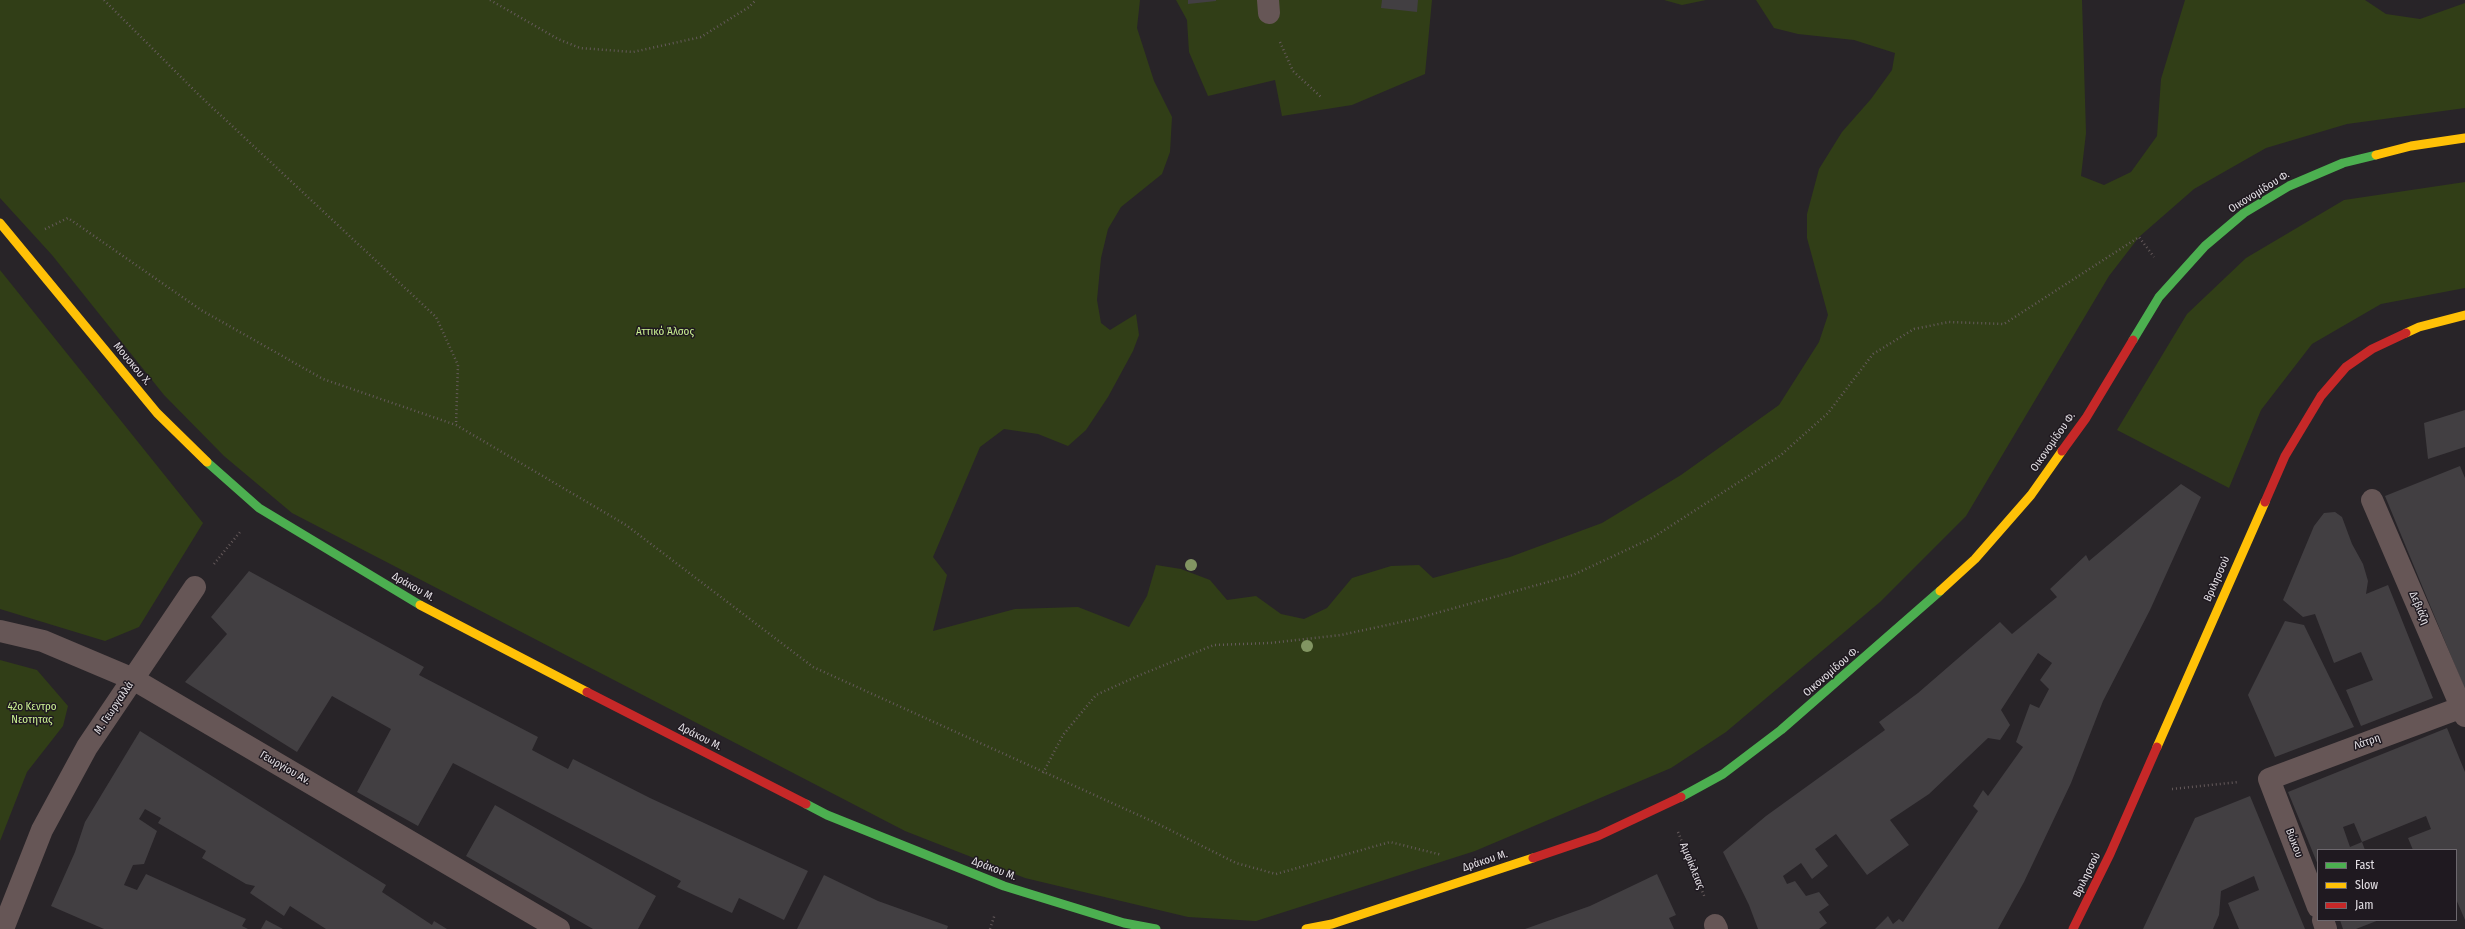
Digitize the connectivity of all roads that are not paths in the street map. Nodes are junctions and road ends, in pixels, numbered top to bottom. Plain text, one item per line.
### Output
1 (2465, 138) edge
2 (0, 223) edge
3 (2465, 315) edge
4 (2372, 500) dead end
5 (259, 508) joint
6 (195, 587) road end
7 (0, 631) edge
8 (134, 679) junction
9 (2464, 710) edge
10 (2269, 779) joint
11 (1667, 804) joint
12 (2317, 904) edge
13 (3, 929) edge
14 (559, 929) edge
15 (1156, 929) edge
16 (1306, 929) edge
17 (2073, 929) edge

1 - 11 street, Οικονομίδου Φ.
2 - 5 street, Μουσκου Χ.
3 - 17 street, Βριλησσού
4 - 9 street, Δεβιάζη
5 - 15 street, Δράκου Μ.
6 - 8 street, Μ. Γεωργαλλά
7 - 8 street, Γεωργίου Αν.
8 - 13 street, Μ. Γεωργαλλά
8 - 14 street, Γεωργίου Αν.
9 - 10 street, Λάτρη
10 - 12 street, Βώκου
11 - 16 street, Δράκου Μ.

